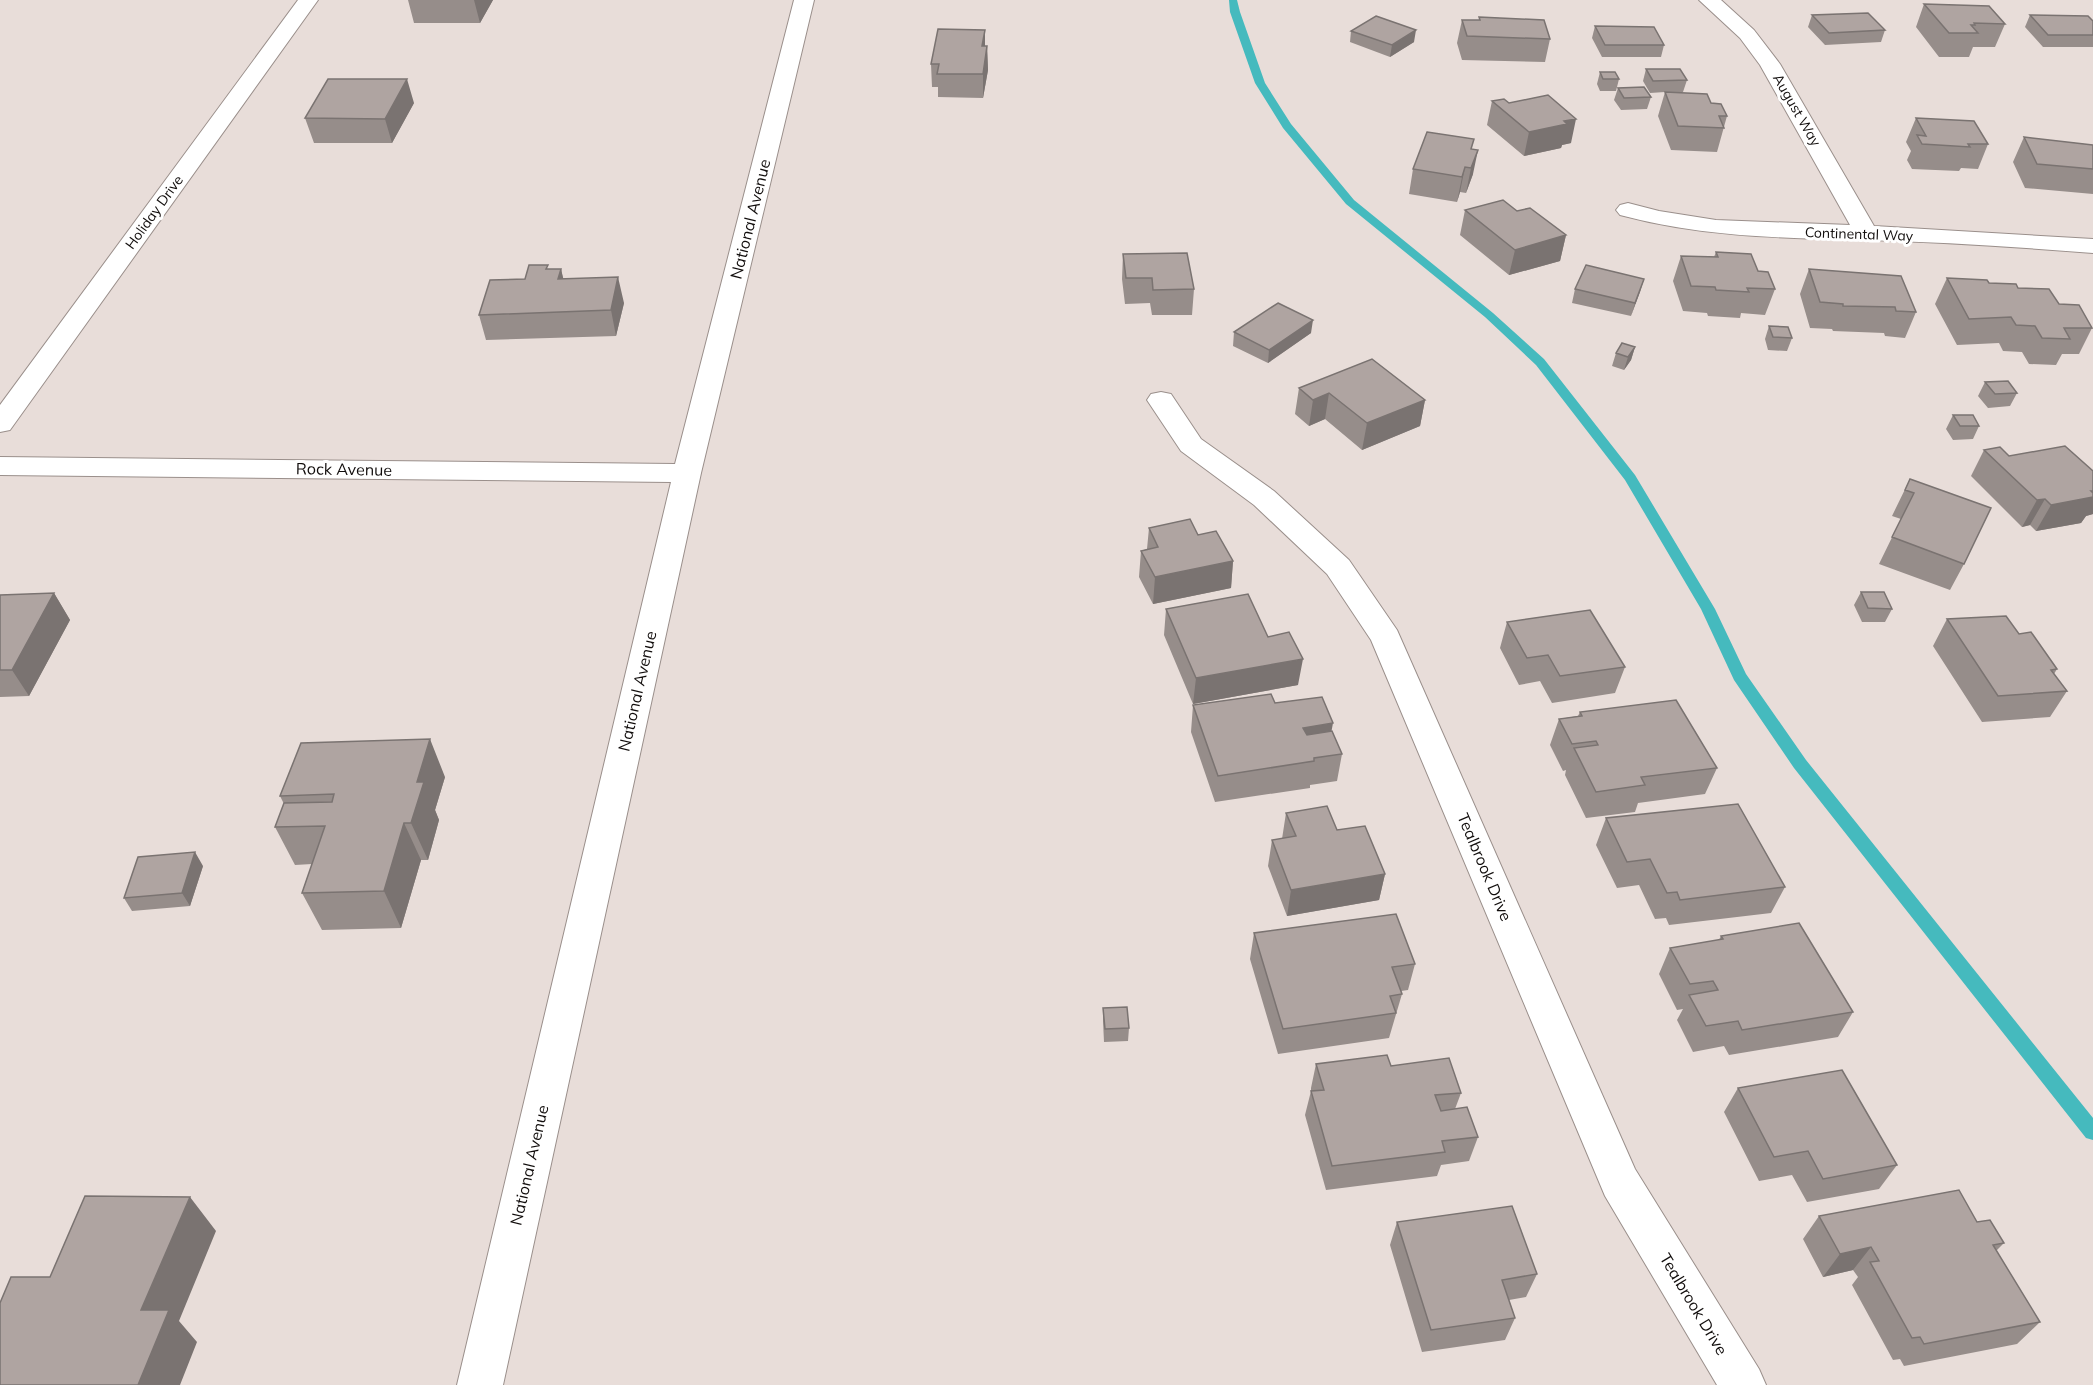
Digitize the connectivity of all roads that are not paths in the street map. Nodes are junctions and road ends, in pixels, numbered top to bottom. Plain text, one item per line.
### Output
1 (308, 0) edge
2 (804, 0) edge
3 (1709, 0) edge
4 (1628, 210) dead end
5 (1866, 233) junction
6 (2093, 246) edge
7 (1161, 399) dead end
8 (0, 423) edge
9 (0, 466) edge
10 (687, 473) junction
11 (480, 1385) edge
12 (1743, 1385) edge

1 - 8 street, Holiday Drive
2 - 10 street, National Avenue
3 - 5 street, August Way
4 - 5 street, Continental Way
5 - 6 street, Continental Way
7 - 12 street, Tealbrook Drive
9 - 10 street, Rock Avenue
10 - 11 street, National Avenue

